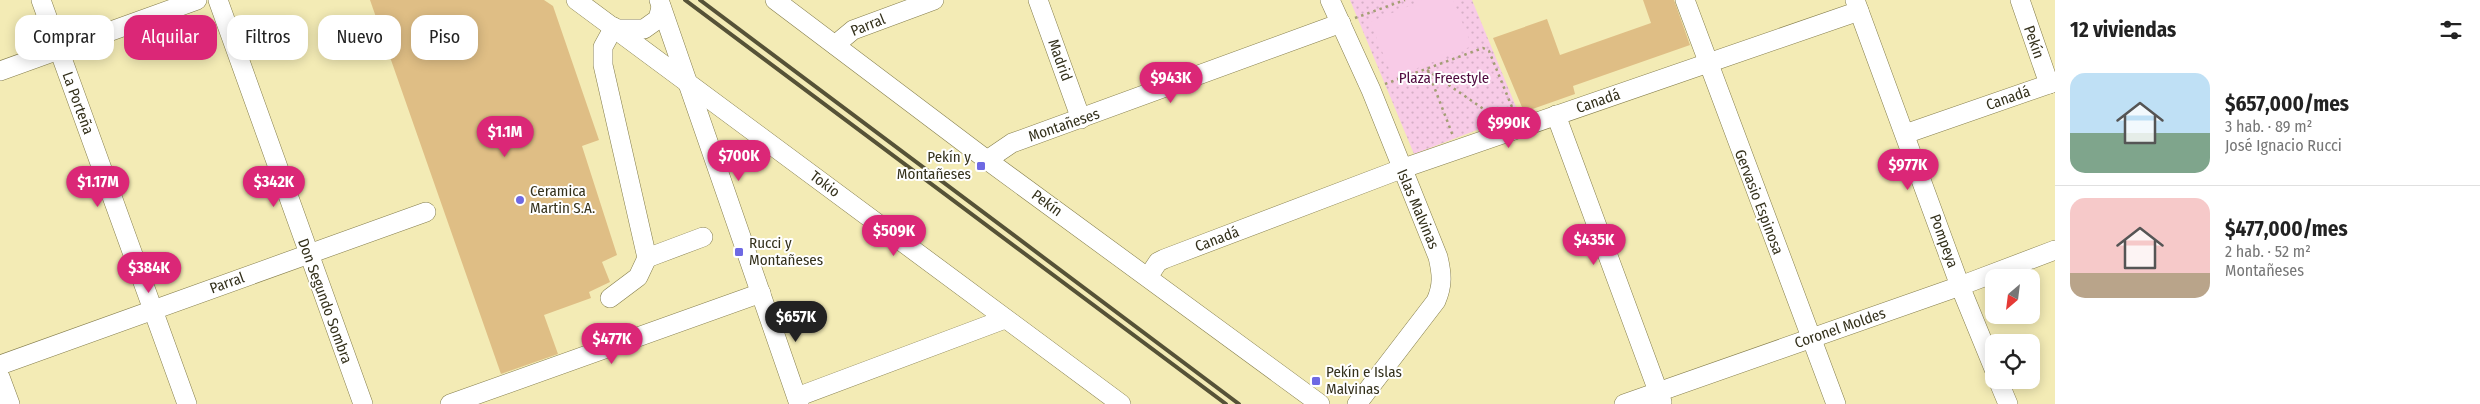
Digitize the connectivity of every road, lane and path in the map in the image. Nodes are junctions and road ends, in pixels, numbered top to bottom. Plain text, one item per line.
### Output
1 (41, 0) edge
2 (197, 0) edge
3 (218, 0) edge
4 (576, 0) edge
5 (776, 0) edge
6 (934, 0) edge
7 (1038, 0) edge
8 (1330, 0) edge
9 (1406, 0) edge
10 (1685, 0) edge
11 (2020, 0) edge
12 (660, 4) edge
13 (1857, 6) edge
14 (46, 15) edge
15 (1342, 23) junction
16 (615, 28) junction
17 (114, 30) edge
18 (834, 45) junction
19 (31, 60) edge
20 (63, 60) edge
21 (1707, 63) junction
22 (1427, 70) junction
23 (0, 71) edge
24 (687, 81) junction
25 (2052, 83) edge
26 (1371, 90) junction
27 (1556, 115) junction
28 (1081, 119) junction
29 (740, 121) junction
30 (1517, 129) junction
31 (1905, 134) junction
32 (706, 138) junction
33 (1458, 150) junction
34 (987, 160) junction
35 (1401, 169) junction
36 (426, 212) dead end
37 (703, 237) dead end
38 (2055, 250) edge
39 (308, 254) junction
40 (647, 258) junction
41 (1148, 277) junction
42 (1960, 286) junction
43 (761, 293) junction
44 (610, 298) dead end
45 (153, 310) junction
46 (1005, 319) junction
47 (1810, 338) junction
48 (1985, 347) edge
49 (0, 365) edge
50 (0, 377) edge
51 (2002, 389) edge
52 (1661, 398) edge
53 (798, 400) edge
54 (10, 404) edge
55 (187, 404) edge
56 (363, 404) edge
57 (450, 404) edge
58 (1121, 404) edge
59 (1320, 404) edge
60 (1357, 404) edge
61 (1624, 404) edge
62 (1836, 404) edge
63 (2008, 404) edge

1 - 14 street, La Porteña
2 - 17 street
3 - 39 street, Don Segundo Sombra
4 - 16 street, Tokio
5 - 18 street, Pekín
6 - 18 street, Parral
7 - 28 street, Madrid
8 - 15 street, Islas Malvinas
9 - 15 path
10 - 21 street, Gervasio Espinosa
11 - 25 street, Pekín
12 - 16 street
12 - 24 street
13 - 21 street, Canadá
13 - 31 street, Pompeya
15 - 26 street, Islas Malvinas
15 - 28 street, Montañeses
16 - 24 street, Tokio
16 - 40 street
18 - 34 street, Pekín
19 - 23 street
20 - 45 street, La Porteña
21 - 27 street, Canadá
21 - 47 street, Gervasio Espinosa
22 - 26 path
22 - 30 path
22 - 30 path
22 - 33 path
24 - 29 street, Tokio
24 - 32 street
25 - 31 street, Canadá
26 - 35 street, Islas Malvinas
27 - 30 street, Canadá
27 - 52 street
28 - 34 street, Montañeses
29 - 32 street
29 - 46 street, Tokio
30 - 33 street, Canadá
31 - 42 street, Pompeya
32 - 43 street
33 - 35 street, Canadá
34 - 41 street, Pekín
35 - 41 street, Canadá
35 - 60 street, Islas Malvinas
36 - 39 street, Parral
37 - 40 street
38 - 42 street, Coronel Moldes
39 - 45 street, Parral
39 - 56 street, Don Segundo Sombra
40 - 44 street
41 - 59 street, Pekín
42 - 47 street, Coronel Moldes
42 - 48 street, Pompeya
43 - 53 street
43 - 57 street
45 - 49 street, Parral
45 - 55 street, La Porteña
46 - 53 street
46 - 58 street, Tokio
47 - 52 street, Coronel Moldes
47 - 62 street, Gervasio Espinosa
50 - 54 street
51 - 63 street
52 - 61 street, Coronel Moldes

